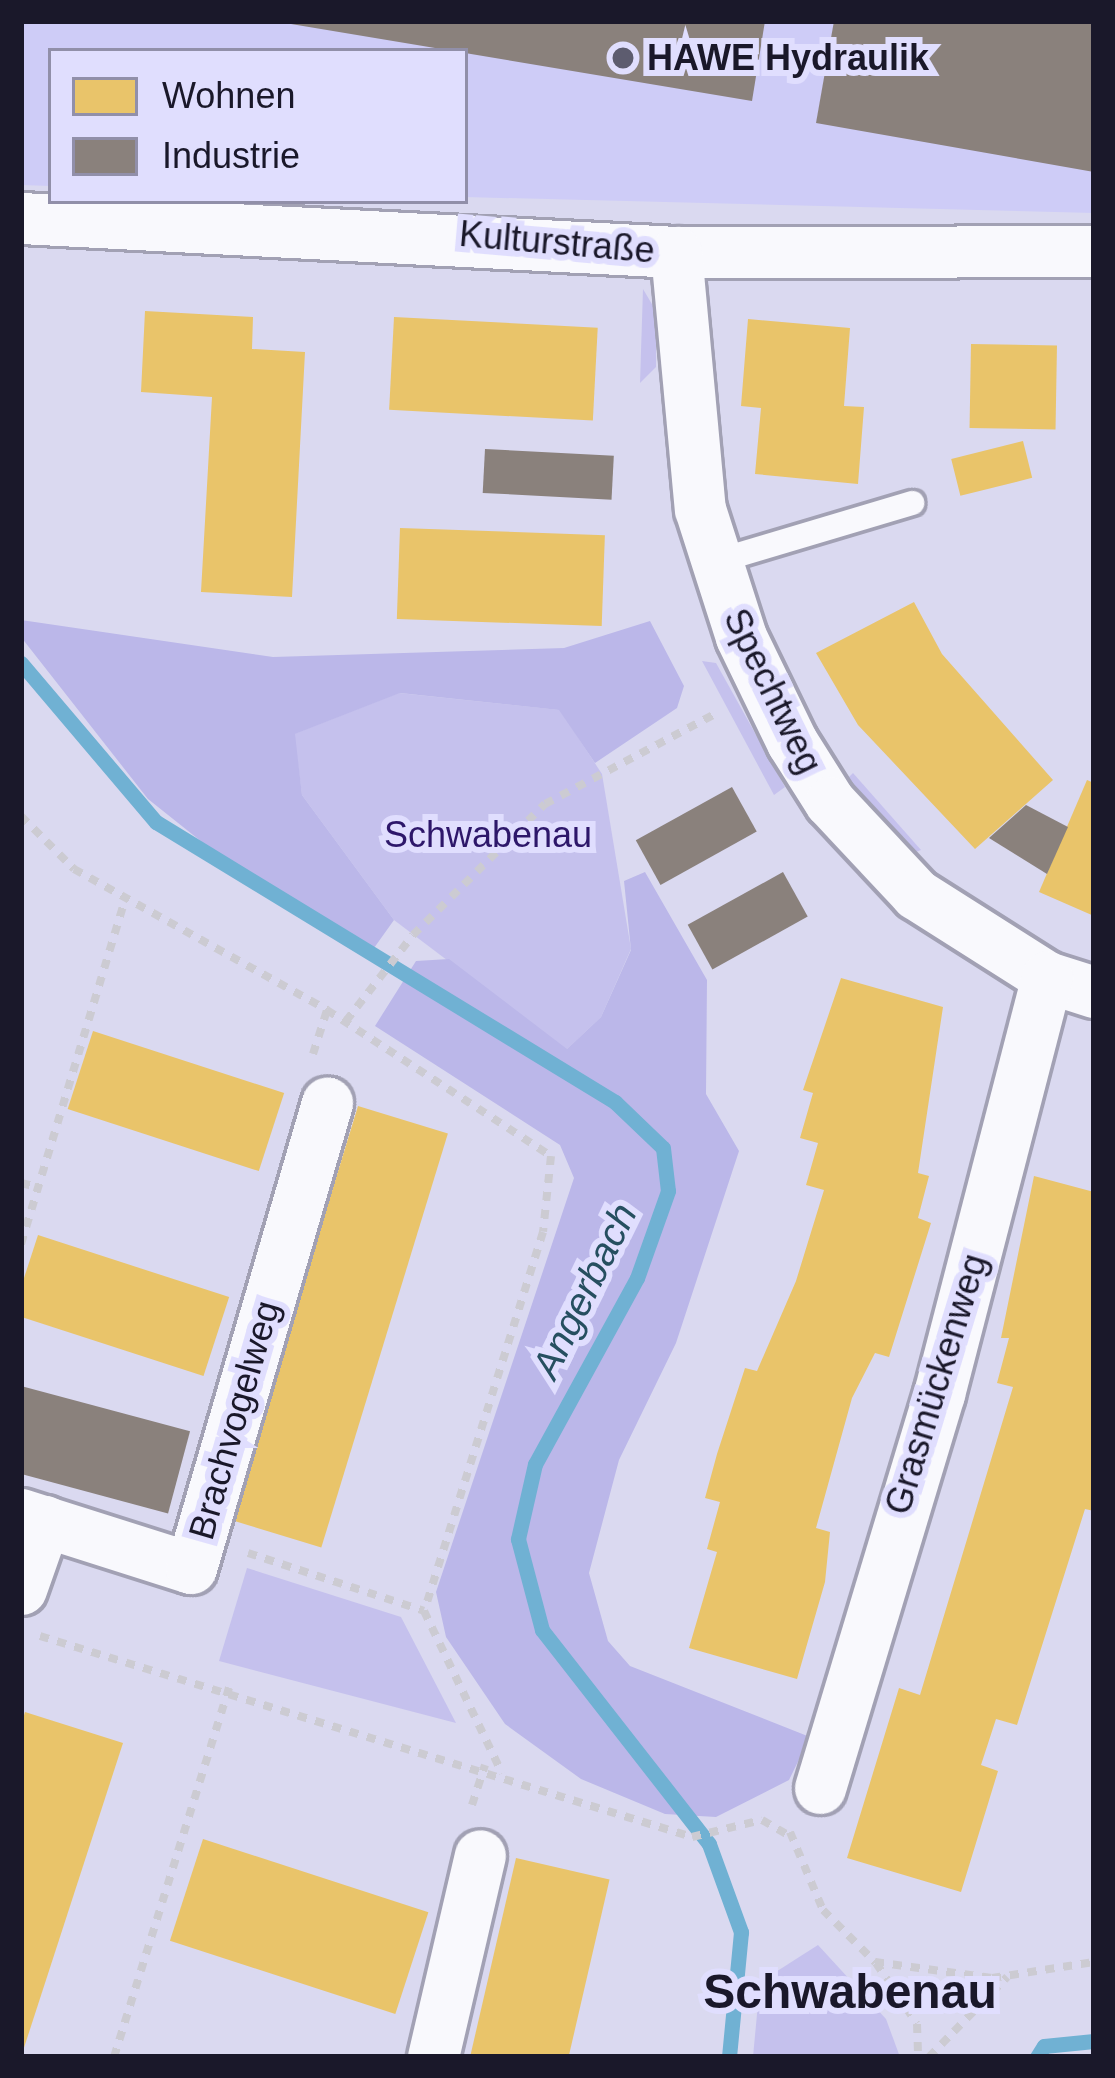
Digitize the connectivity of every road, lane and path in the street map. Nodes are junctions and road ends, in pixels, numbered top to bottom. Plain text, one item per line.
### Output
1 (21, 218) edge
2 (1094, 251) edge
3 (676, 252) junction
4 (912, 503) dead end
5 (714, 562) junction
6 (715, 715) dead end
7 (21, 817) edge
8 (125, 898) junction
9 (1071, 984) edge
10 (346, 1022) junction
11 (327, 1102) dead end
12 (21, 1183) edge
13 (37, 1187) junction
14 (21, 1244) edge
15 (33, 1518) edge
16 (201, 1537) junction
17 (21, 1589) edge
18 (424, 1611) junction
19 (21, 1631) edge
20 (229, 1688) junction
21 (502, 1773) junction
22 (820, 1788) joint
23 (788, 1835) junction
24 (480, 1855) dead end
25 (875, 1962) junction
26 (1094, 1962) edge
27 (1009, 1976) junction
28 (114, 2057) edge
29 (433, 2057) edge
30 (918, 2057) edge
31 (929, 2057) edge

1 - 3 street, Kulturstraße
2 - 3 street, Kulturstraße
3 - 5 street, Spechtweg
4 - 5 lane
5 - 9 street, Spechtweg
6 - 10 path
7 - 8 path
8 - 10 path
8 - 13 path
9 - 22 street, Grasmückenweg
10 - 18 path
11 - 16 street, Brachvogelweg
12 - 13 path
13 - 14 path
15 - 16 street, Brachvogelweg
15 - 17 street
16 - 18 path
18 - 21 path
19 - 20 path
20 - 21 path
20 - 28 path
21 - 23 path
22 - 23 path
23 - 25 path
24 - 29 street
25 - 27 path
25 - 30 path
26 - 27 path
27 - 31 path

